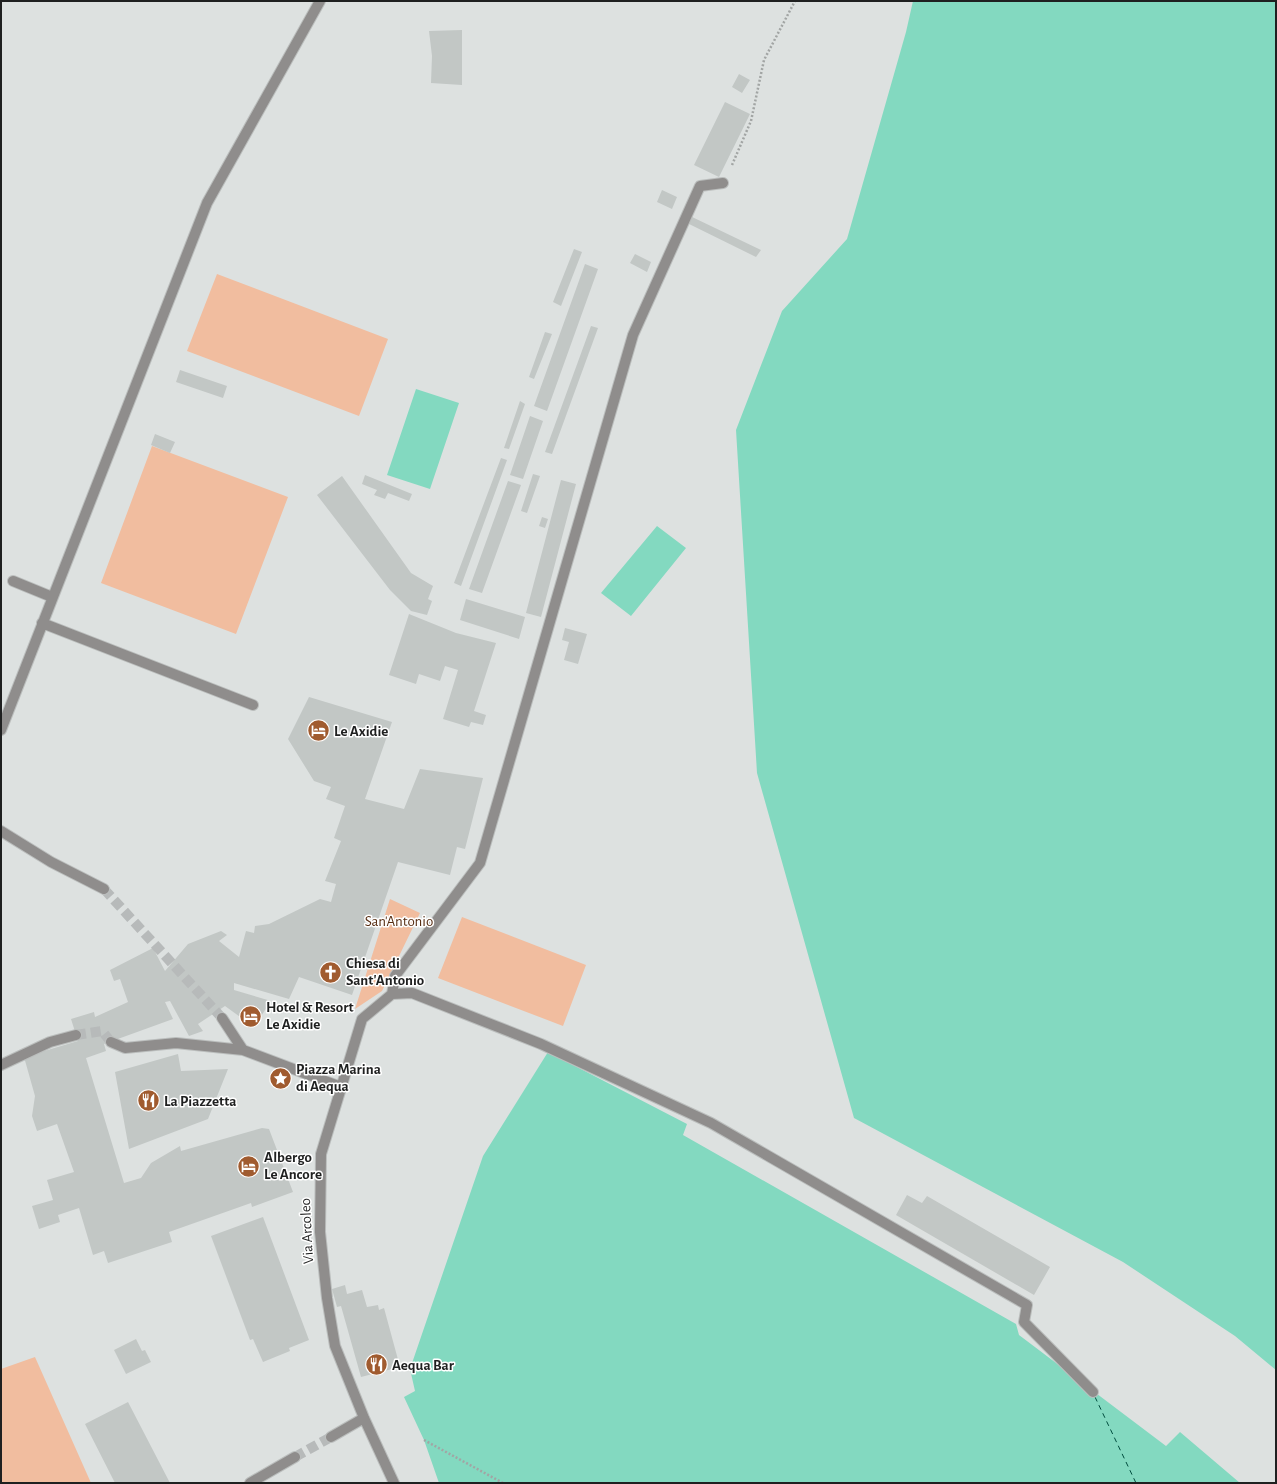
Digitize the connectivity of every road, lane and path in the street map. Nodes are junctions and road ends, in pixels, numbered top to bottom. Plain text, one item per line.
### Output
1 (320, 1) edge
2 (795, 1) edge
3 (724, 183) joint
4 (13, 581) dead end
5 (52, 597) junction
6 (42, 623) junction
7 (253, 705) dead end
8 (1, 730) edge
9 (1, 831) edge
10 (104, 889) tunnel mouth
11 (392, 994) junction
12 (222, 1018) tunnel mouth
13 (76, 1035) tunnel mouth
14 (111, 1042) tunnel mouth
15 (243, 1050) junction
16 (1, 1065) edge
17 (341, 1088) junction
18 (1093, 1392) dead end
19 (364, 1418) junction
20 (331, 1437) tunnel mouth
21 (424, 1440) dead end
22 (296, 1457) tunnel mouth
23 (250, 1483) edge
24 (394, 1483) edge
25 (503, 1483) edge

1 - 5 street
2 - 3 path
3 - 11 street
4 - 5 street
5 - 6 street
6 - 7 street
6 - 8 street
9 - 10 street
11 - 17 street, Via Arcoleo
11 - 18 street
12 - 15 street
13 - 16 street
14 - 15 street
15 - 17 street
17 - 19 street, Via Arcoleo
19 - 20 street
19 - 24 street, Via Arcoleo
21 - 25 path
22 - 23 street

